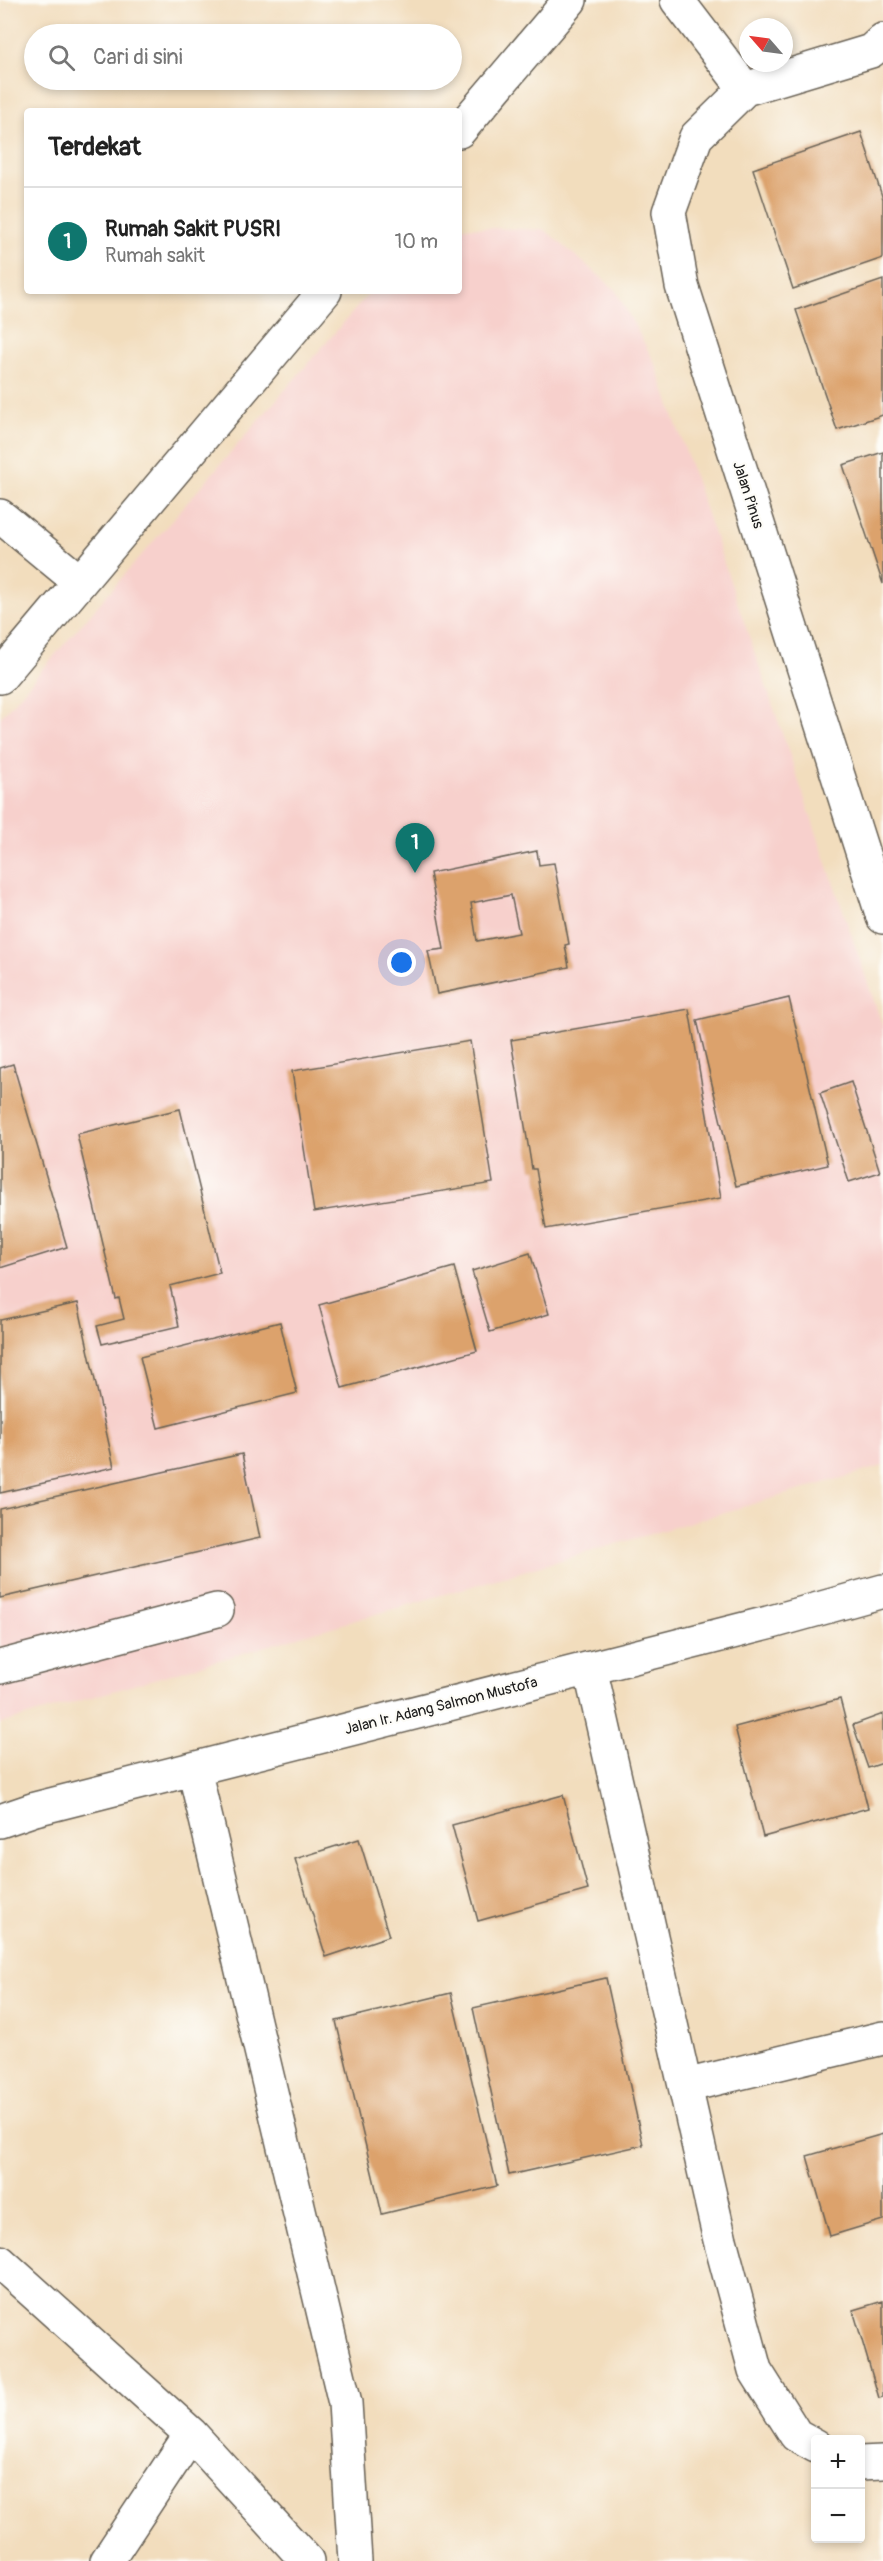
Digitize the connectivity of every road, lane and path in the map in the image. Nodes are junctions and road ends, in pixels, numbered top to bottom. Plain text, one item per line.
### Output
1 (570, 0) edge
2 (681, 2) edge
3 (883, 40) edge
4 (745, 89) junction
5 (462, 127) edge
6 (322, 294) edge
7 (0, 516) edge
8 (80, 582) junction
9 (0, 677) edge
10 (883, 917) edge
11 (883, 1592) edge
12 (217, 1610) dead end
13 (0, 1666) edge
14 (590, 1668) junction
15 (194, 1769) junction
16 (0, 1821) edge
17 (883, 2038) edge
18 (685, 2086) junction
19 (0, 2262) edge
20 (191, 2434) junction
21 (811, 2443) edge
22 (883, 2462) edge
23 (865, 2463) edge
24 (107, 2561) edge
25 (307, 2561) edge
26 (355, 2561) edge

1 - 5 street
2 - 4 street
3 - 4 street
4 - 10 street, Jalan Pinus
6 - 8 street
7 - 8 street
8 - 9 street
11 - 14 street, Jalan Ir. Adang Salmon Mustofa
12 - 13 street
14 - 15 street, Jalan Ir. Adang Salmon Mustofa
14 - 18 street
15 - 16 street, Jalan Ir. Adang Salmon Mustofa
15 - 26 street
17 - 18 street
18 - 21 street
19 - 20 street
20 - 24 street
20 - 25 street
22 - 23 street

